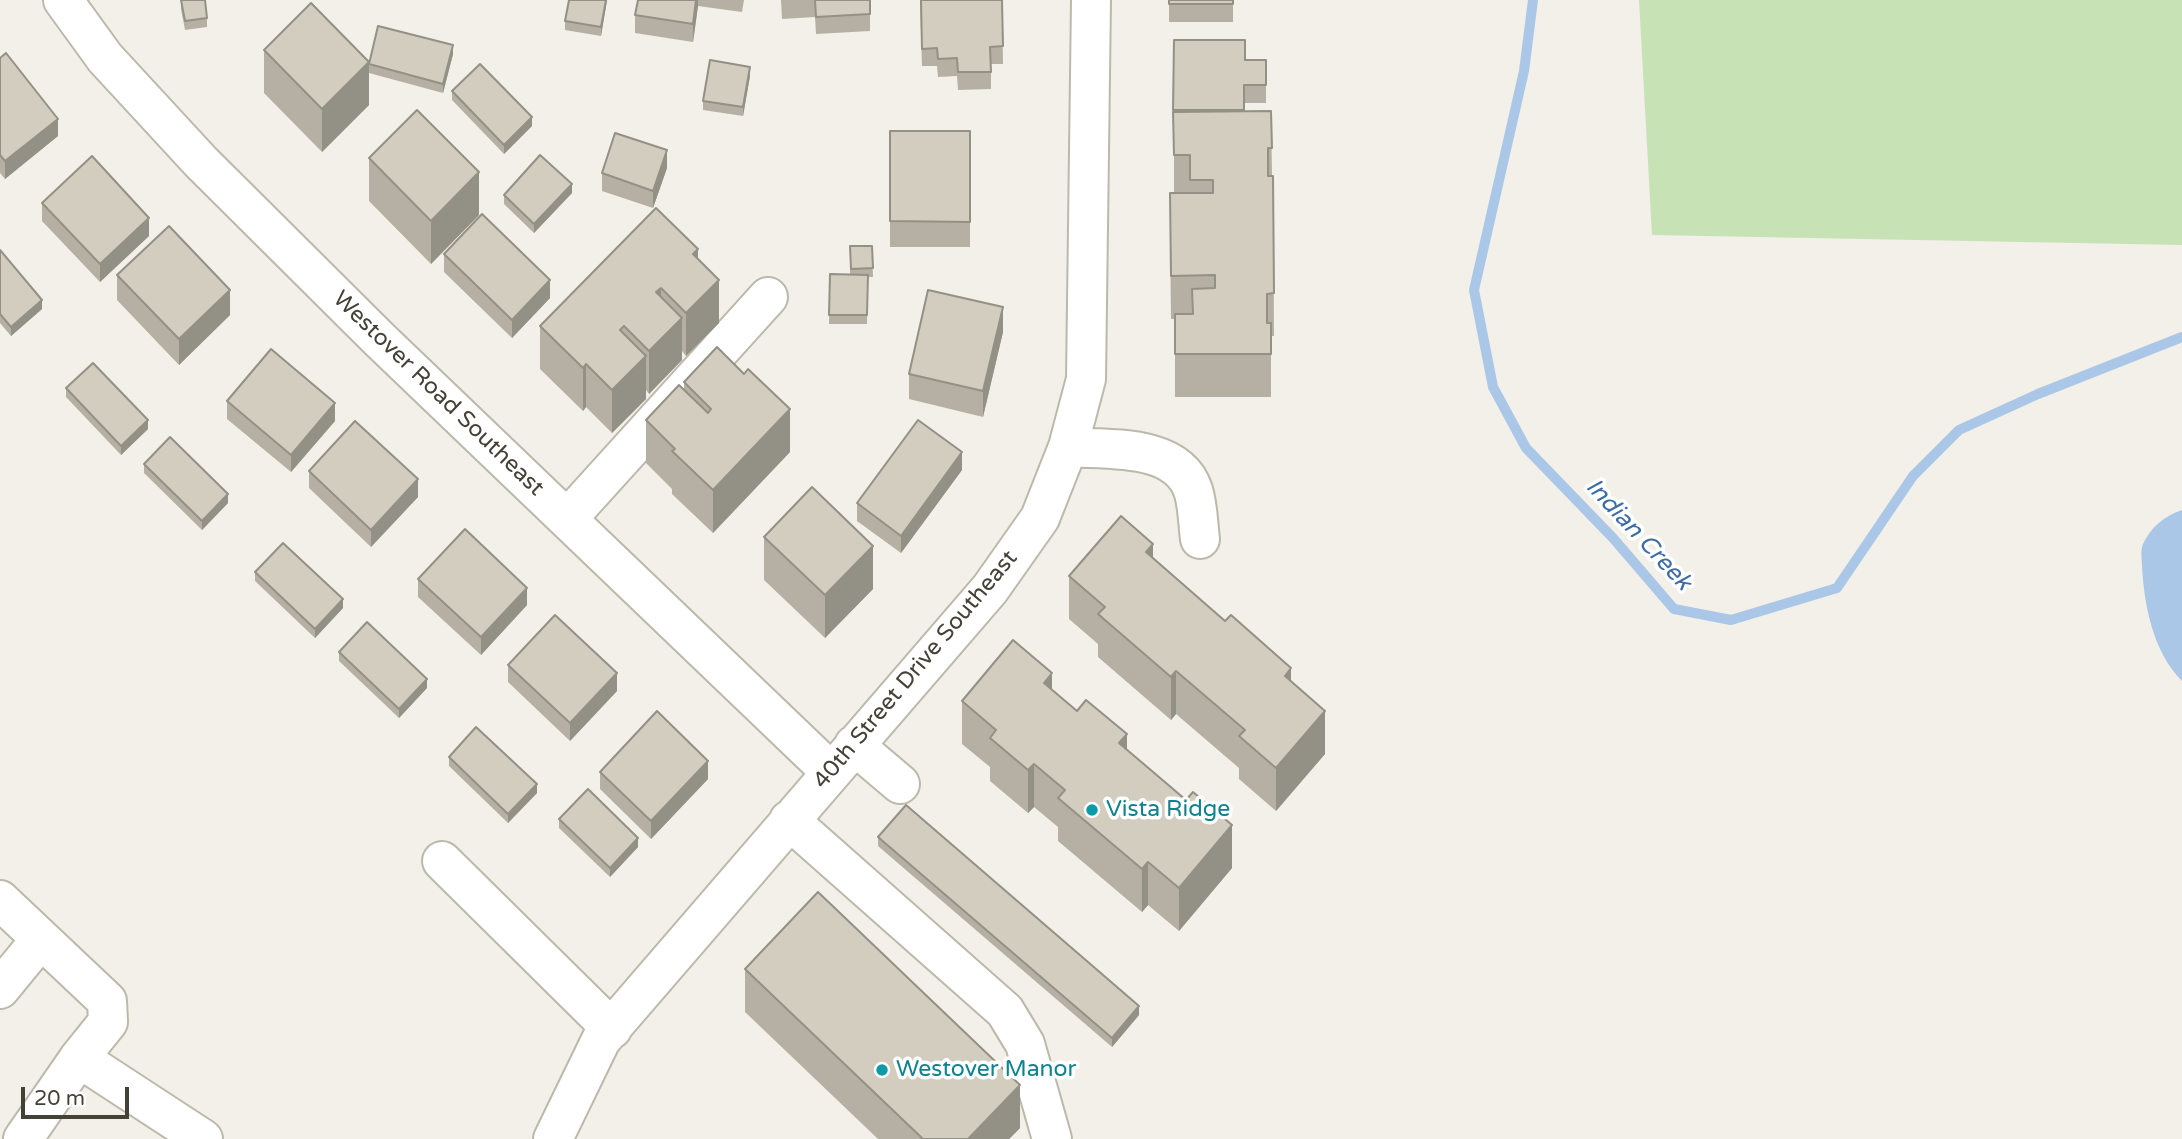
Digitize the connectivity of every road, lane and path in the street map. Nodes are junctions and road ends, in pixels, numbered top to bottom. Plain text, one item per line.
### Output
1 (63, 0) edge
2 (1091, 0) edge
3 (768, 297) dead end
4 (1068, 447) junction
5 (567, 519) junction
6 (1200, 539) dead end
7 (843, 759) junction
8 (900, 784) dead end
9 (789, 820) junction
10 (442, 861) dead end
11 (0, 901) edge
12 (40, 939) junction
13 (0, 989) edge
14 (612, 1028) junction
15 (79, 1058) junction
16 (23, 1139) edge
17 (203, 1139) edge
18 (553, 1139) edge
19 (1052, 1139) edge

1 - 5 street, Westover Road Southeast
2 - 4 street, 40th Street Drive Southeast
3 - 5 street
4 - 6 street
4 - 7 street, 40th Street Drive Southeast
5 - 7 street, Westover Road Southeast
7 - 8 street, Westover Road Southeast
7 - 9 street, 40th Street Drive Southeast
9 - 14 street, 40th Street Drive Southeast
9 - 19 street
10 - 14 street
11 - 12 street
12 - 13 street
12 - 15 street
14 - 18 street, 40th Street Drive Southeast
15 - 16 street
15 - 17 street

